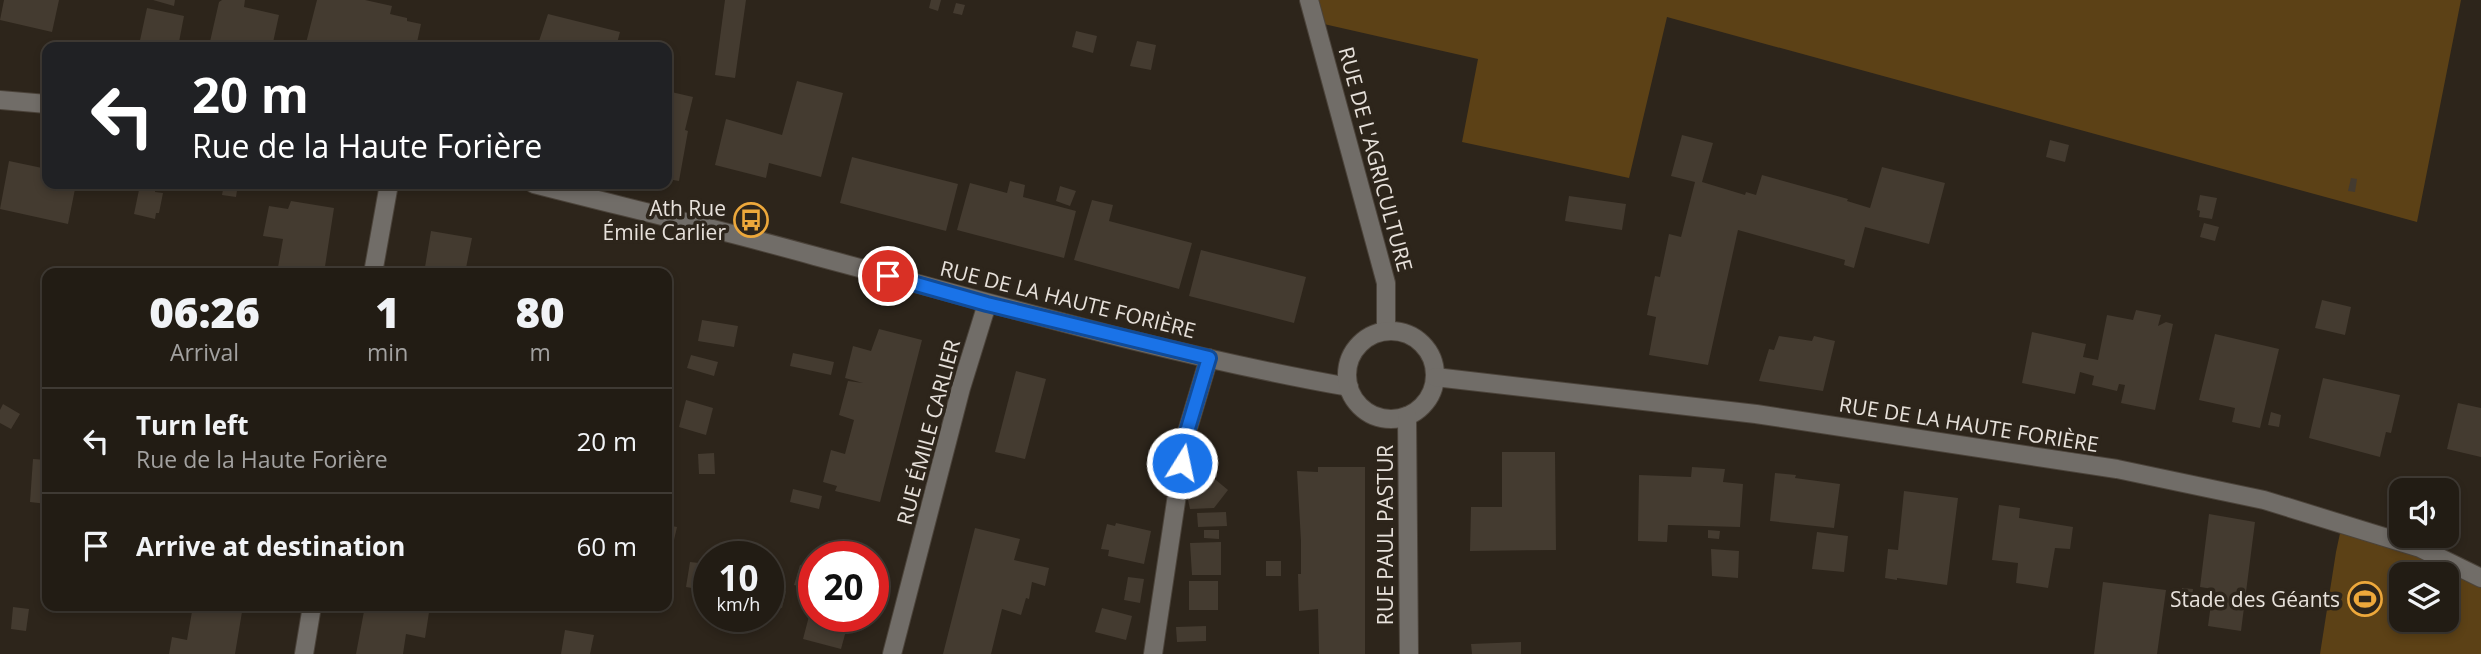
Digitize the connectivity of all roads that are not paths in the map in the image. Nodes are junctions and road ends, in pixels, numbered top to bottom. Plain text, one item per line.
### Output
1 (1310, 0) edge
2 (0, 100) edge
3 (42, 104) edge
4 (388, 189) edge
5 (554, 189) edge
6 (374, 268) edge
7 (987, 304) junction
8 (1386, 331) junction
9 (1209, 358) junction
10 (1435, 377) junction
11 (1349, 387) junction
12 (1407, 416) junction
13 (2481, 578) edge
14 (311, 611) edge
15 (304, 654) edge
16 (892, 654) edge
17 (1153, 654) edge
18 (1409, 654) edge

1 - 8 street, RUE DE L'AGRICULTURE
2 - 3 street
4 - 6 street
5 - 7 street, RUE DE LA HAUTE FORIÈRE
7 - 9 street, RUE DE LA HAUTE FORIÈRE
7 - 16 street, RUE ÉMILE CARLIER
8 - 10 street
8 - 11 street
9 - 11 street, RUE DE LA HAUTE FORIÈRE
9 - 17 street
10 - 12 street
10 - 13 street, RUE DE LA HAUTE FORIÈRE
11 - 12 street
12 - 18 street, RUE PAUL PASTUR
14 - 15 street

